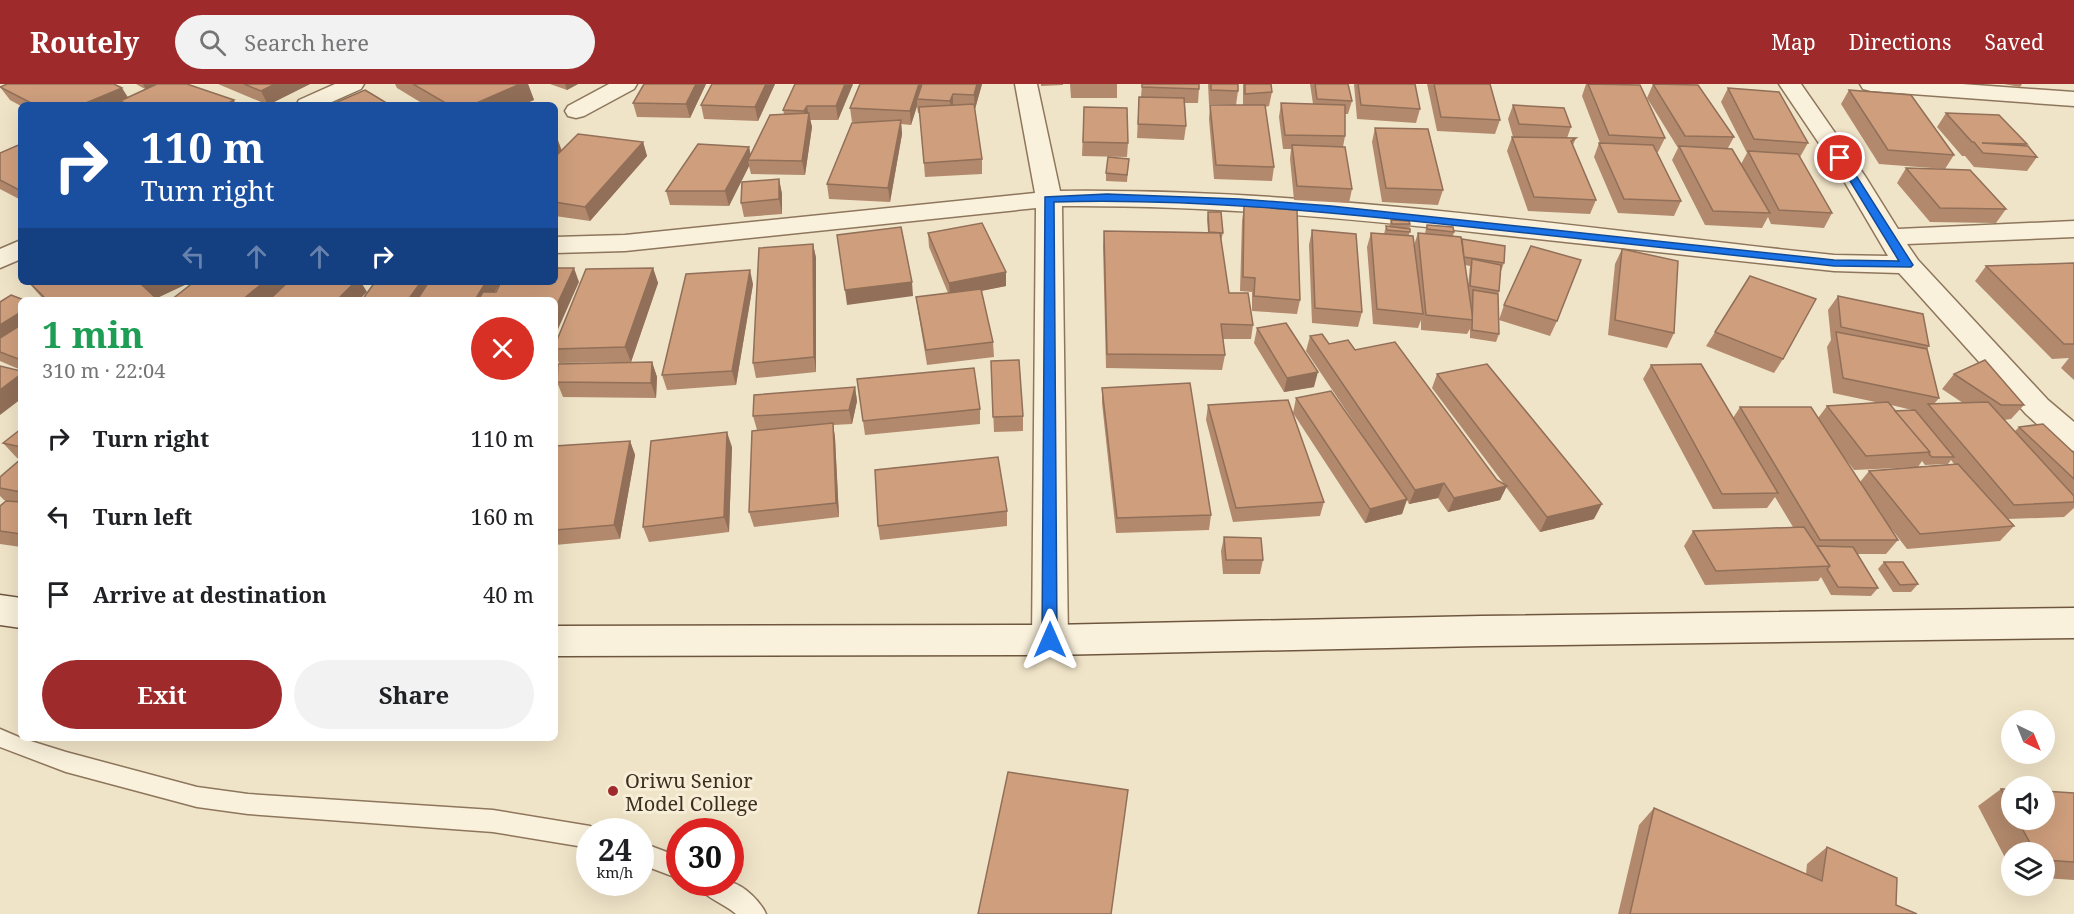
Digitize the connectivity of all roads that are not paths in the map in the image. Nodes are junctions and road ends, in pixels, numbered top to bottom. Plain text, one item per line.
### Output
1 (353, 84) edge
2 (626, 84) edge
3 (1026, 84) edge
4 (1790, 84) edge
5 (1871, 84) edge
6 (2074, 99) edge
7 (314, 102) edge
8 (576, 111) dead end
9 (1049, 199) junction
10 (2074, 230) edge
11 (1888, 237) junction
12 (558, 245) edge
13 (18, 250) edge
14 (0, 260) edge
15 (1907, 265) junction
16 (2074, 440) edge
17 (0, 610) edge
18 (18, 613) edge
19 (2074, 623) edge
20 (1050, 640) junction
21 (558, 641) edge
22 (0, 738) edge
23 (576, 835) edge
24 (734, 896) edge
25 (754, 914) edge

1 - 7 street
2 - 8 street
3 - 9 street
4 - 11 street
5 - 6 street
9 - 12 street
9 - 15 street
9 - 20 street
10 - 11 street
11 - 15 street
13 - 14 street
15 - 16 street
17 - 18 street
19 - 20 street
20 - 21 street
22 - 23 lane
24 - 25 lane

